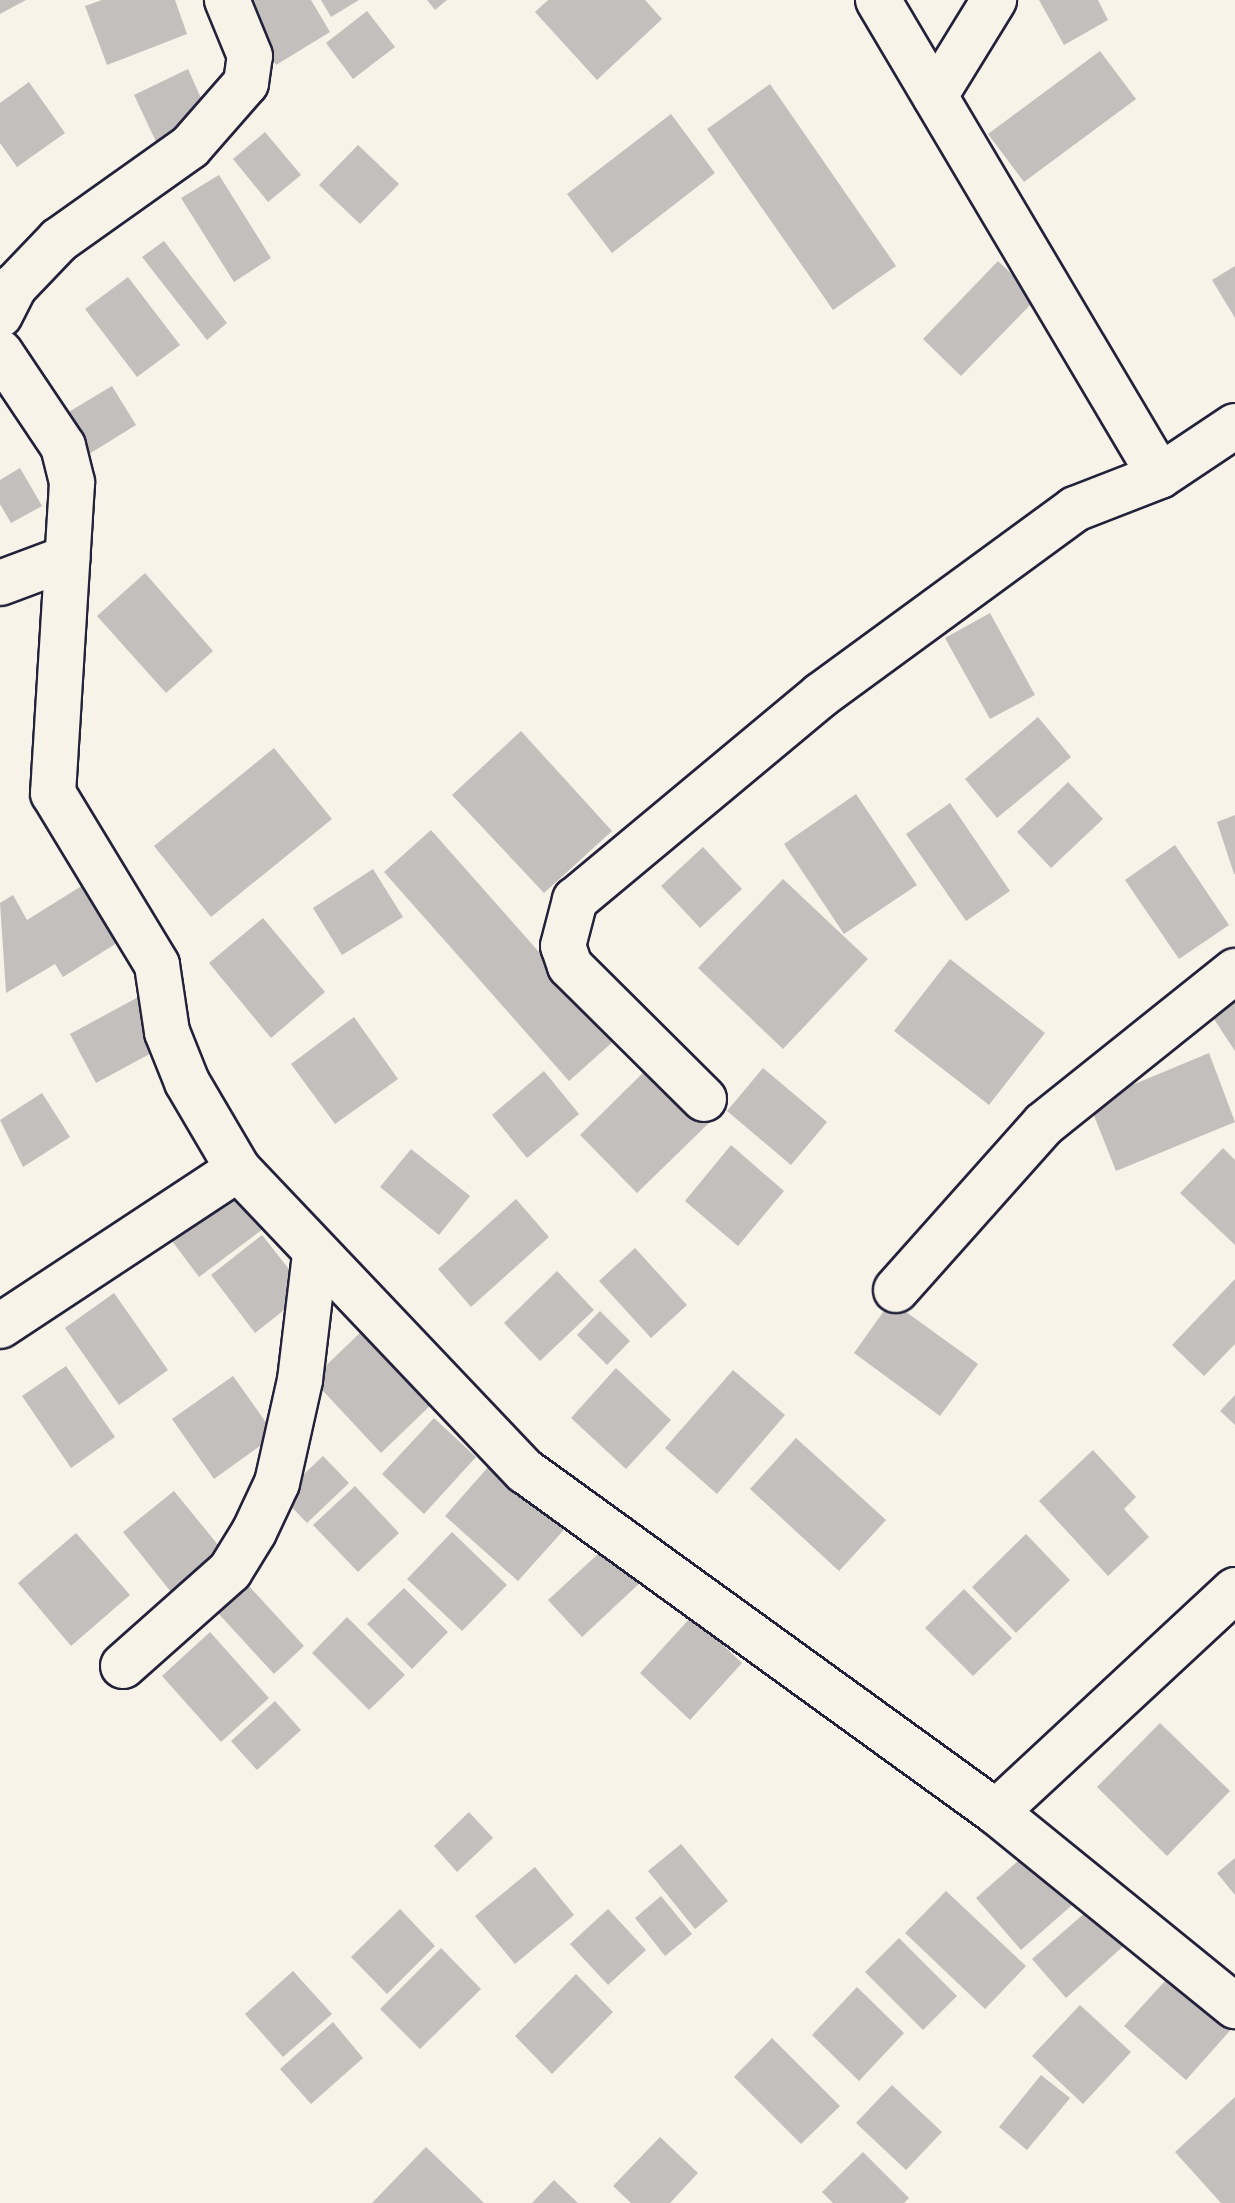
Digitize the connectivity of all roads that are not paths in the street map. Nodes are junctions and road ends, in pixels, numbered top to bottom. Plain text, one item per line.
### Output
1 (227, 0) edge
2 (878, 0) edge
3 (994, 0) edge
4 (935, 96) junction
5 (0, 315) edge
6 (0, 352) edge
7 (1235, 426) edge
8 (1160, 476) junction
9 (67, 558) junction
10 (0, 583) edge
11 (1235, 971) edge
12 (704, 1099) dead end
13 (238, 1169) junction
14 (315, 1255) junction
15 (896, 1290) dead end
16 (0, 1326) edge
17 (1235, 1590) edge
18 (123, 1666) dead end
19 (996, 1812) junction
20 (1235, 2006) edge

1 - 5 street
2 - 4 street
3 - 4 street
4 - 8 street
6 - 9 street
7 - 8 street
8 - 12 street
9 - 10 street
9 - 13 street
11 - 15 street
13 - 14 street
13 - 16 street
14 - 18 street
14 - 19 street
17 - 19 street
19 - 20 street

